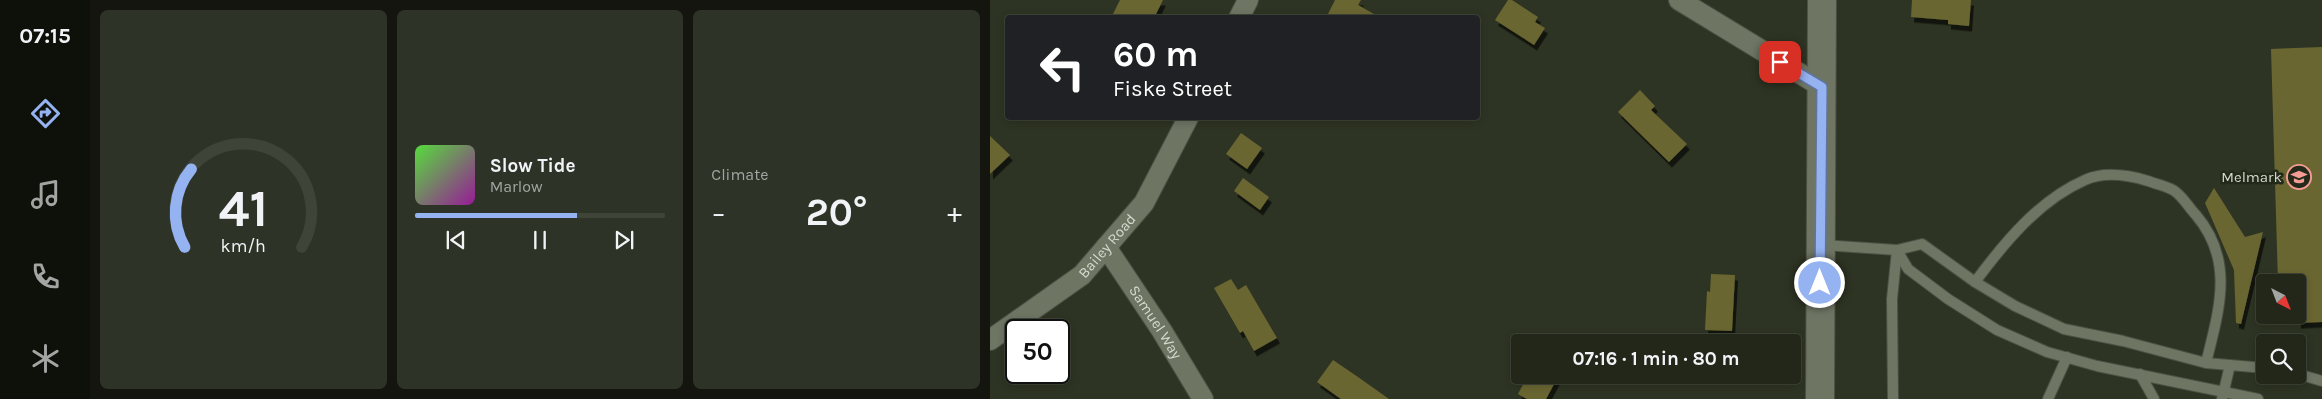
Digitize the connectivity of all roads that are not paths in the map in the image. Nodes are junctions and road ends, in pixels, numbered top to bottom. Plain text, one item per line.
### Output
1 (1248, 0) edge
2 (1679, 0) edge
3 (1822, 0) edge
4 (1240, 15) edge
5 (1822, 87) junction
6 (1187, 120) edge
7 (1821, 245) junction
8 (1106, 247) junction
9 (1896, 250) junction
10 (1975, 282) junction
11 (990, 340) edge
12 (2067, 358) junction
13 (2206, 363) junction
14 (2230, 365) junction
15 (2256, 367) edge
16 (2140, 374) junction
17 (2306, 377) edge
18 (2322, 382) edge
19 (2222, 395) edge
20 (1203, 399) edge
21 (1820, 399) edge
22 (1892, 399) edge
23 (2048, 399) edge
24 (2154, 399) edge
25 (2258, 399) edge

1 - 4 street
2 - 5 street
3 - 5 main road
5 - 7 main road
6 - 8 street, Bailey Road
7 - 9 lane
7 - 21 main road
8 - 11 street, Bailey Road
8 - 20 street, Samuel Way
9 - 10 lane
9 - 12 lane
9 - 22 lane
10 - 13 lane
10 - 13 lane
12 - 16 lane
12 - 23 lane
13 - 14 lane
14 - 15 lane
14 - 19 lane
16 - 19 lane
16 - 24 lane
17 - 18 lane
19 - 25 lane

